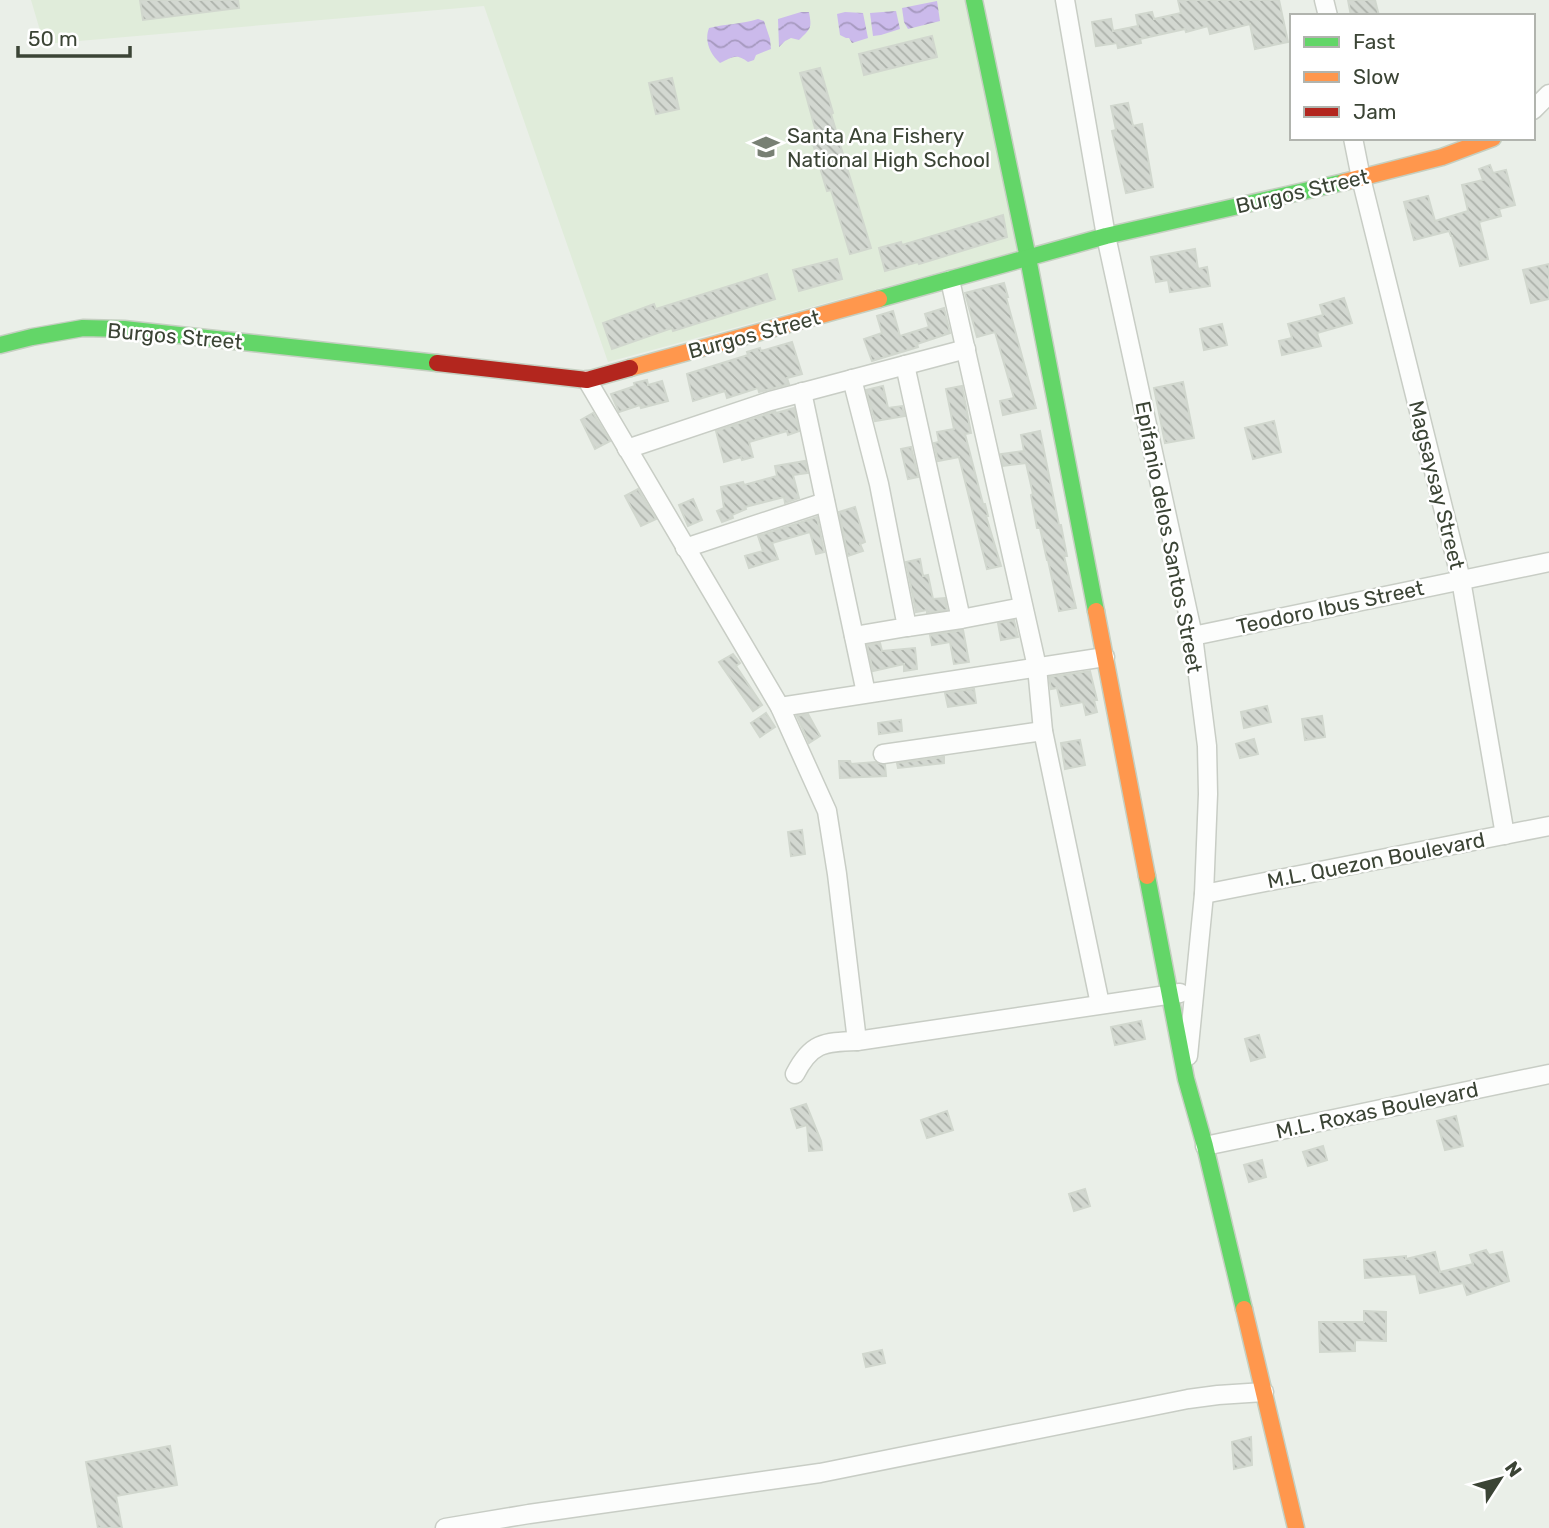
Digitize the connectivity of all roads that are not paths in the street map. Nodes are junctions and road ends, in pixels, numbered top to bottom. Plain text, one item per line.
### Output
1 (974, 0) edge
2 (1065, 0) edge
3 (1549, 94) edge
4 (1535, 108) edge
5 (1353, 140) edge
6 (1488, 140) edge
7 (1361, 178) junction
8 (1106, 236) junction
9 (1027, 258) junction
10 (950, 280) junction
11 (0, 345) edge
12 (966, 349) junction
13 (905, 365) junction
14 (852, 379) junction
15 (587, 380) junction
16 (802, 393) junction
17 (627, 449) junction
18 (825, 502) junction
19 (685, 548) junction
20 (1549, 562) edge
21 (1461, 580) junction
22 (1023, 607) junction
23 (961, 619) junction
24 (907, 627) junction
25 (854, 636) junction
26 (1193, 636) junction
27 (1105, 657) junction
28 (1037, 667) junction
29 (866, 693) junction
30 (780, 707) junction
31 (1043, 731) junction
32 (883, 754) dead end
33 (1549, 826) edge
34 (1505, 835) junction
35 (1203, 894) junction
36 (1194, 992) junction
37 (1170, 994) junction
38 (1100, 1004) junction
39 (857, 1041) junction
40 (794, 1074) dead end
41 (1549, 1074) edge
42 (1186, 1079) junction
43 (1205, 1146) junction
44 (1264, 1392) junction
45 (445, 1528) edge
46 (1296, 1528) edge

1 - 9 street
2 - 8 street, Epifanio delos Santos Street
3 - 4 street
5 - 7 street, Magsaysay Street
6 - 7 street, Burgos Street
7 - 8 street, Burgos Street
7 - 21 street, Magsaysay Street
8 - 9 street, Burgos Street
8 - 26 street, Epifanio delos Santos Street
9 - 10 street, Burgos Street
9 - 27 street
10 - 12 street
10 - 15 street, Burgos Street
11 - 15 street, Burgos Street
12 - 13 street
12 - 22 street
13 - 14 street
13 - 23 street
14 - 16 street
14 - 24 street
15 - 17 street
16 - 17 street
16 - 18 street
17 - 19 street
18 - 19 street
18 - 25 street
19 - 30 street
20 - 21 street, Teodoro Ibus Street
21 - 26 street, Teodoro Ibus Street
21 - 34 street, Magsaysay Street
22 - 23 street
22 - 28 street
23 - 24 street
24 - 25 street
25 - 29 street
26 - 35 street, Epifanio delos Santos Street
27 - 28 street
27 - 37 street
28 - 29 street
28 - 31 street
29 - 30 street
30 - 39 street
31 - 32 street
31 - 38 street
33 - 34 street, M.L. Quezon Boulevard
34 - 35 street, M.L. Quezon Boulevard
35 - 36 street, Epifanio delos Santos Street
36 - 37 street
36 - 42 street, Epifanio delos Santos Street
37 - 38 street
37 - 42 street
38 - 39 street
39 - 40 street
41 - 43 street, M.L. Roxas Boulevard
42 - 43 street
43 - 44 street
44 - 45 street
44 - 46 street

